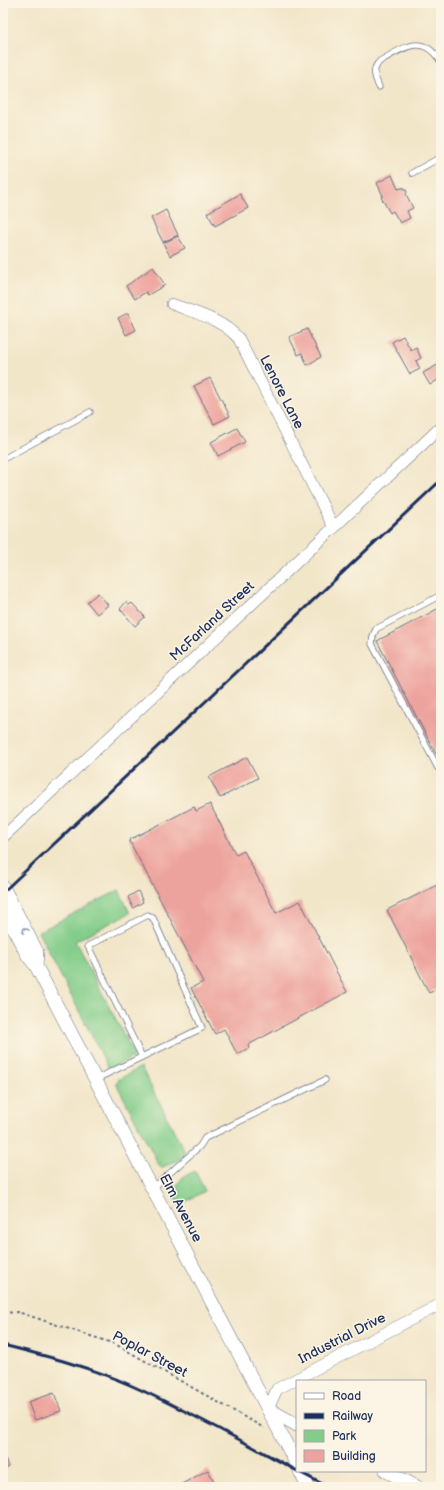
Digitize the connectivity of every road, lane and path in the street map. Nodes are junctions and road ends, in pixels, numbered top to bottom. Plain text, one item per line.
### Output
1 (441, 62) edge
2 (379, 87) dead end
3 (441, 157) edge
4 (412, 173) dead end
5 (172, 304) dead end
6 (90, 412) dead end
7 (441, 427) edge
8 (3, 459) edge
9 (334, 528) junction
10 (441, 595) edge
11 (441, 770) edge
12 (3, 837) edge
13 (4, 889) edge
14 (3, 910) edge
15 (36, 966) junction
16 (142, 1056) junction
17 (95, 1079) junction
18 (325, 1080) dead end
19 (153, 1188) junction
20 (441, 1304) edge
21 (3, 1312) edge
22 (268, 1409) junction
23 (296, 1423) edge
24 (280, 1433) junction
25 (296, 1463) edge
26 (300, 1472) edge
27 (388, 1472) edge
28 (308, 1487) edge
29 (417, 1487) edge

1 - 2 lane
3 - 4 lane
5 - 9 street, Lenore Lane
6 - 8 lane
7 - 9 street, McFarland Street
9 - 12 street, McFarland Street
10 - 11 lane
15 -> 13 street, Elm Avenue
14 - 15 street, Elm Avenue
15 - 17 street, Elm Avenue
16 - 16 lane
16 - 17 lane
17 - 19 street, Elm Avenue
18 - 19 lane
19 - 22 street, Elm Avenue
20 - 22 street, Industrial Drive
21 - 24 path, Poplar Street
22 - 23 street
22 - 24 street, Elm Avenue
24 - 25 street, Elm Avenue
26 - 28 street
27 - 29 street

